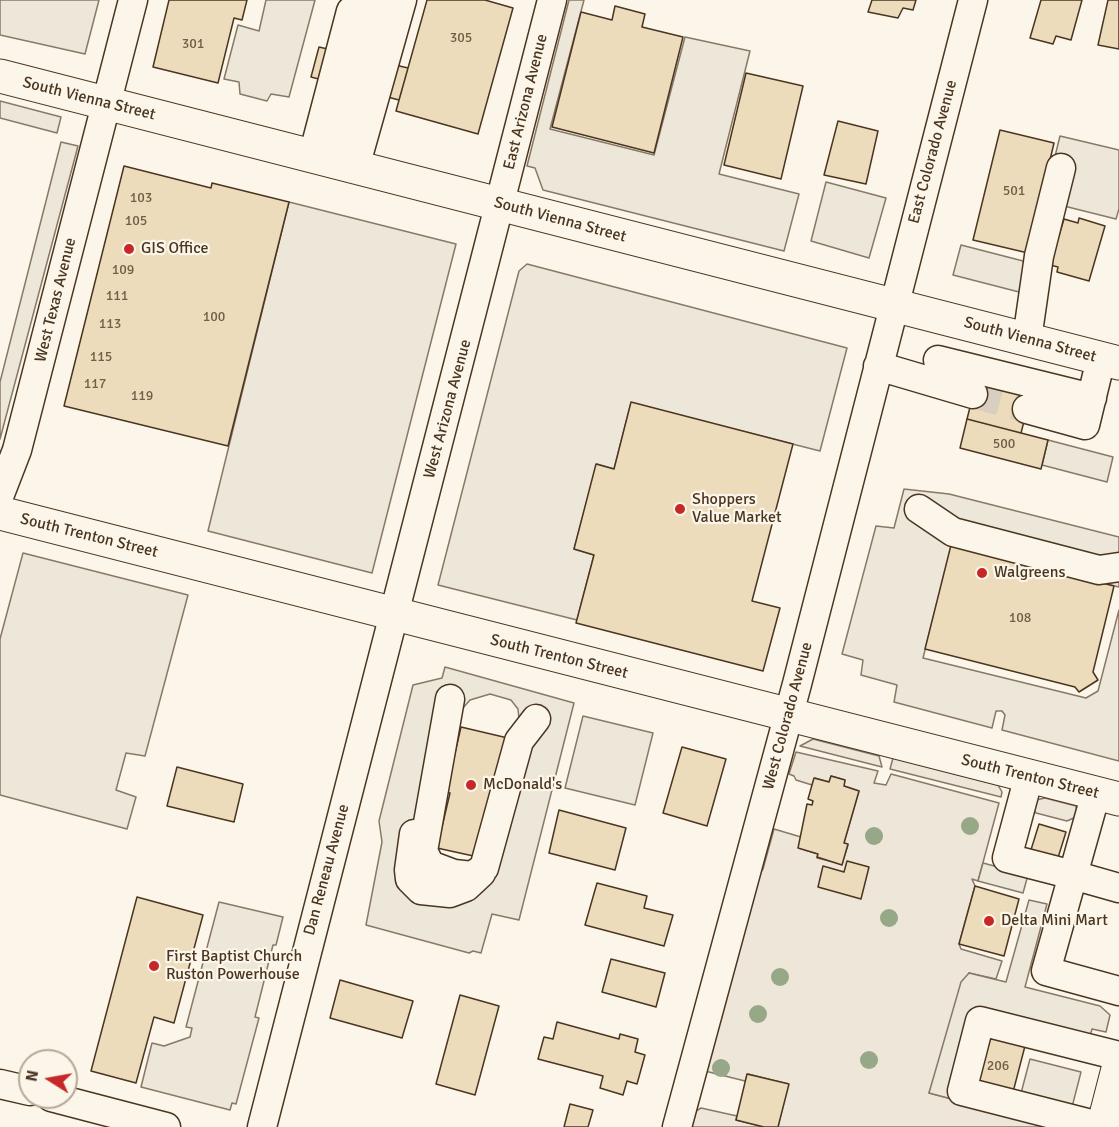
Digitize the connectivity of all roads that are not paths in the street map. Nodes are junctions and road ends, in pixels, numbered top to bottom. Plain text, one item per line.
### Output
1 (133, 0) edge
2 (367, 0) edge
3 (384, 0) edge
4 (402, 0) edge
5 (552, 0) edge
6 (973, 0) edge
7 (0, 76) edge
8 (106, 104) junction
9 (334, 161) junction
10 (1061, 168) dead end
11 (500, 204) junction
12 (893, 304) junction
13 (948, 318) junction
14 (1027, 339) junction
15 (1110, 361) edge
16 (878, 366) junction
17 (935, 371) junction
18 (973, 394) tunnel mouth
19 (1092, 398) junction
20 (1027, 408) tunnel mouth
21 (0, 495) edge
22 (919, 509) dead end
23 (0, 513) edge
24 (1119, 567) edge
25 (394, 614) junction
26 (450, 699) dead end
27 (789, 716) junction
28 (536, 718) dead end
29 (1029, 776) junction
30 (1108, 796) edge
31 (1073, 875) junction
32 (1119, 888) edge
33 (1119, 991) edge
34 (1119, 1056) edge
35 (1119, 1065) edge
36 (0, 1084) edge
37 (18, 1088) edge
38 (78, 1104) edge
39 (166, 1127) edge
40 (262, 1127) edge
41 (677, 1127) edge
42 (1103, 1127) edge

1 - 8 street, West Texas Avenue
2 - 9 street
3 - 9 street
4 - 9 street
5 - 11 street, East Arizona Avenue
6 - 12 street, East Colorado Avenue
7 - 8 main road, South Vienna Street
8 - 9 main road, South Vienna Street
8 - 21 street, West Texas Avenue
9 - 11 main road, South Vienna Street
10 - 14 street
11 - 12 main road, South Vienna Street
11 - 25 street, West Arizona Avenue
12 - 13 main road, South Vienna Street
12 - 16 street, West Colorado Avenue
13 - 14 main road, South Vienna Street
13 - 17 street
14 - 15 main road, South Vienna Street
15 - 19 street
16 - 17 street
16 - 27 street, West Colorado Avenue
17 - 18 street
17 - 19 street
19 - 20 street
22 - 24 street
23 - 25 main road, South Trenton Street
25 - 27 main road, South Trenton Street
25 - 40 street, Dan Reneau Avenue
26 - 28 street
27 - 29 main road, South Trenton Street
27 - 41 street, West Colorado Avenue
29 - 30 main road, South Trenton Street
29 - 31 street
30 - 31 street
31 - 32 street
31 - 33 street
34 - 42 street
35 - 42 main road
36 - 37 street
38 - 39 street

